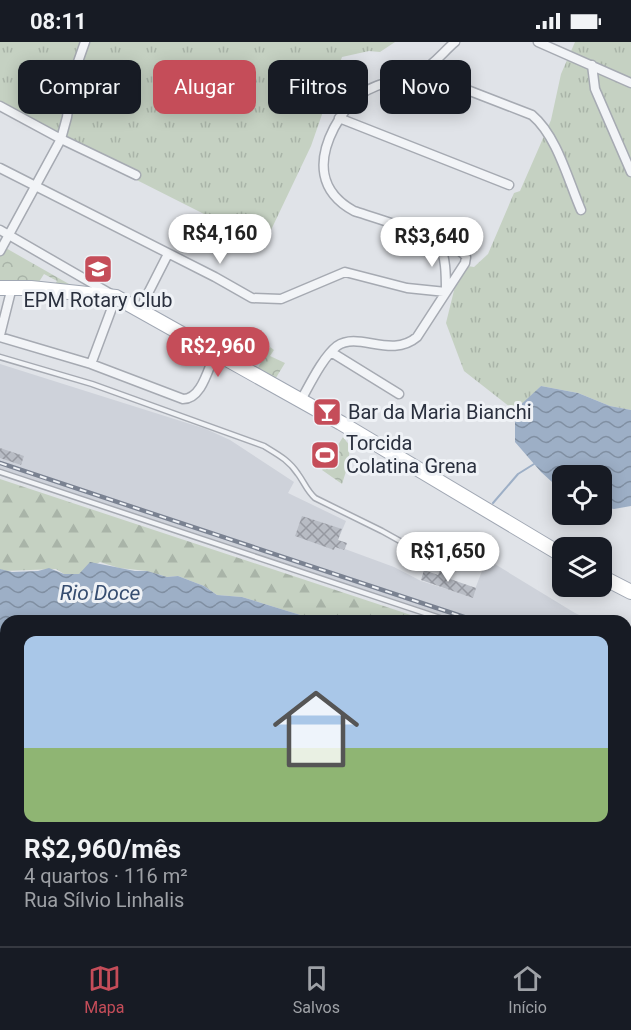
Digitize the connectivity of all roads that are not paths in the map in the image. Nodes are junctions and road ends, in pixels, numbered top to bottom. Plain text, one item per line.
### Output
1 (85, 42) edge
2 (455, 42) edge
3 (538, 42) edge
4 (435, 60) edge
5 (592, 65) junction
6 (631, 82) edge
7 (380, 84) edge
8 (471, 91) edge
9 (0, 106) edge
10 (339, 118) junction
11 (61, 139) junction
12 (0, 168) edge
13 (631, 172) edge
14 (136, 174) dead end
15 (35, 185) junction
16 (509, 185) dead end
17 (581, 210) dead end
18 (0, 230) edge
19 (9, 235) junction
20 (438, 240) junction
21 (0, 251) edge
22 (168, 255) junction
23 (6, 288) edge
24 (446, 292) junction
25 (116, 297) junction
26 (140, 309) junction
27 (0, 336) edge
28 (331, 352) junction
29 (215, 354) junction
30 (0, 357) edge
31 (91, 364) junction
32 (399, 394) dead end
33 (301, 400) junction
34 (0, 472) edge
35 (552, 549) edge
36 (442, 565) dead end
37 (612, 582) edge
38 (631, 592) edge
39 (431, 615) edge

1 - 11 street
2 - 4 street
3 - 5 street
5 - 6 street
5 - 13 street
7 - 10 street
8 - 17 street
9 - 11 street
10 - 16 street
10 - 20 street
11 - 14 street
11 - 15 street
12 - 15 street
15 - 19 street
15 - 22 street
18 - 19 street
19 - 21 street
19 - 25 street
20 - 24 street
20 - 24 street
22 - 24 street
22 - 26 street
23 - 25 main road
23 - 27 street
24 - 28 street
25 - 26 main road
25 - 31 street
26 - 29 main road
27 - 31 street
28 - 32 street
28 - 33 street
29 - 31 street
29 - 33 main road
30 - 36 lane
33 - 35 main road
34 - 39 lane
37 - 38 main road

